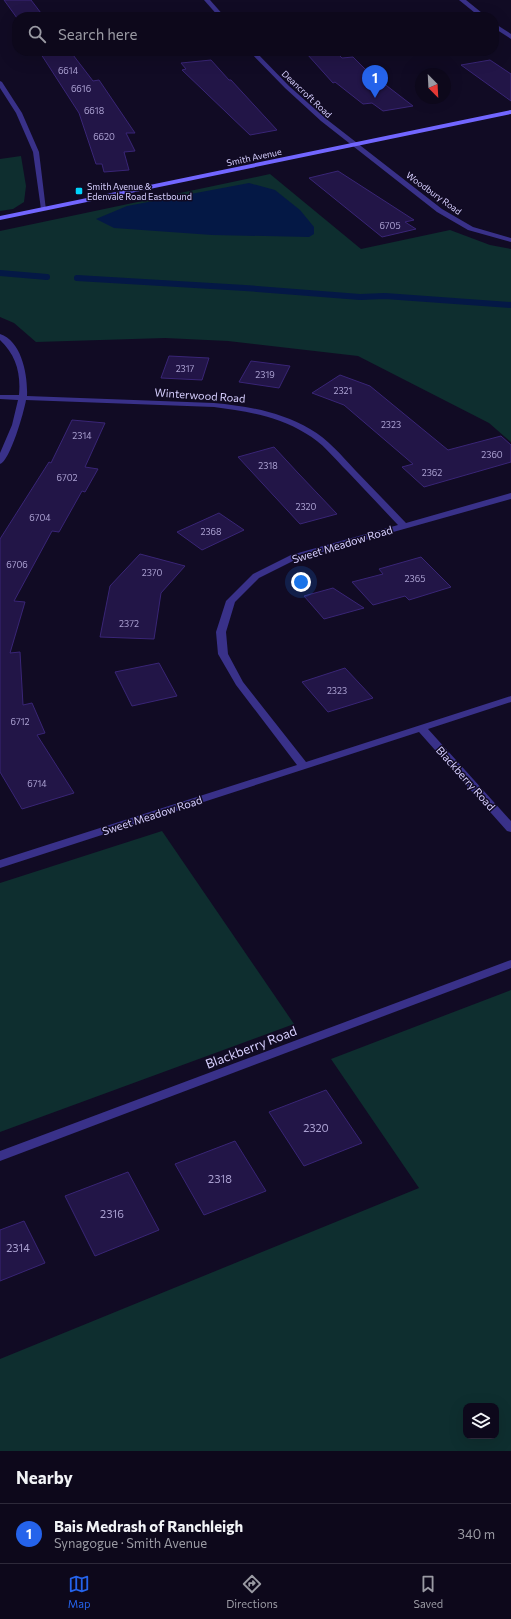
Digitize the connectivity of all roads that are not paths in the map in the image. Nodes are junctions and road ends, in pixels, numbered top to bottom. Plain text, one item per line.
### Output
1 (207, 0) edge
2 (462, 0) edge
3 (218, 12) edge
4 (478, 12) edge
5 (499, 29) edge
6 (511, 37) edge
7 (257, 56) edge
8 (0, 83) edge
9 (511, 112) edge
10 (354, 146) junction
11 (44, 209) junction
12 (0, 218) edge
13 (511, 240) edge
14 (0, 336) edge
15 (23, 396) junction
16 (0, 397) edge
17 (0, 462) edge
18 (511, 496) edge
19 (403, 526) junction
20 (511, 699) edge
21 (421, 728) junction
22 (303, 765) junction
23 (511, 828) edge
24 (0, 864) edge
25 (511, 964) edge
26 (0, 1156) edge

1 - 3 street
2 - 4 street
5 - 6 street
7 - 10 street, Deancroft Road
8 - 11 street
9 - 10 main road, Smith Avenue
10 - 11 main road, Smith Avenue
10 - 13 street, Woodbury Road
11 - 12 main road, Smith Avenue
14 - 15 street
15 - 16 street, Winterwood Road
15 - 17 street
15 - 19 street, Winterwood Road
18 - 19 street, Sweet Meadow Road
19 - 22 street, Sweet Meadow Road
20 - 21 street, Sweet Meadow Road
21 - 22 street, Sweet Meadow Road
21 - 23 street, Blackberry Road
22 - 24 street, Sweet Meadow Road
25 - 26 street, Blackberry Road

